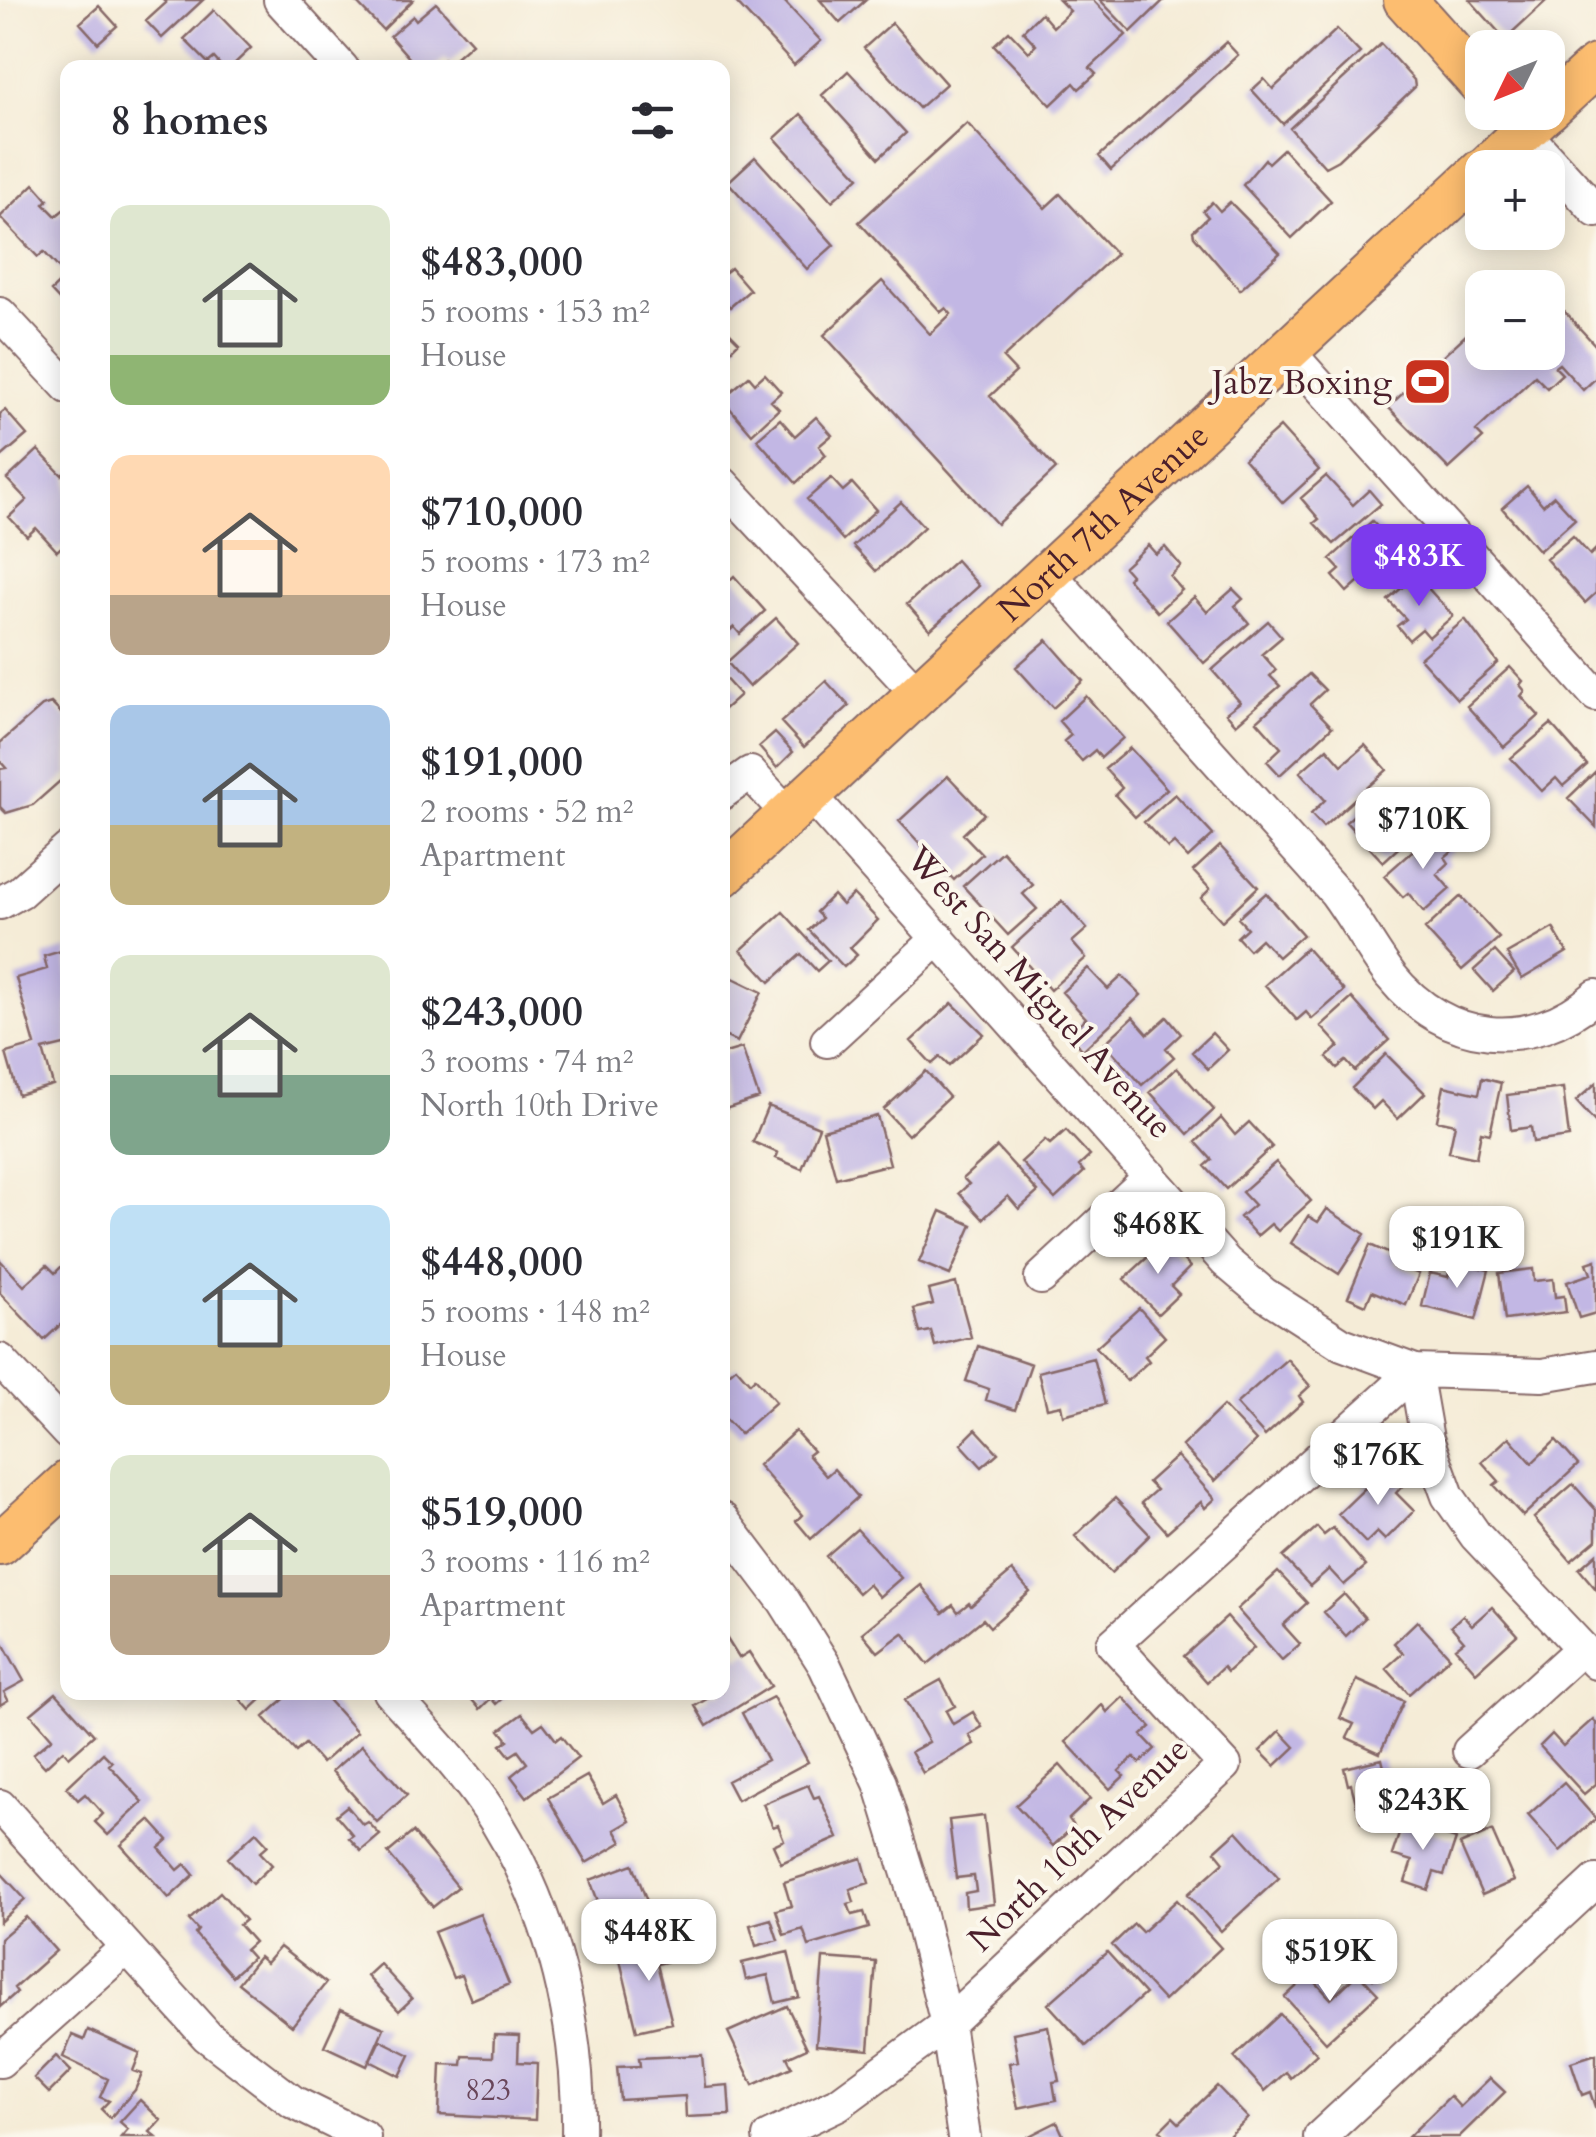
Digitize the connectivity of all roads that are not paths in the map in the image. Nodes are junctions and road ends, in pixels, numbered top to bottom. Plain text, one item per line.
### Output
1 (280, 0) edge
2 (1406, 0) edge
3 (335, 60) edge
4 (1596, 66) edge
5 (1465, 67) edge
6 (1565, 90) edge
7 (1519, 130) edge
8 (1540, 130) edge
9 (1501, 150) edge
10 (1465, 187) edge
11 (1596, 211) edge
12 (0, 314) edge
13 (1288, 351) junction
14 (60, 378) edge
15 (730, 492) edge
16 (1049, 573) junction
17 (918, 695) junction
18 (1596, 696) edge
19 (730, 786) edge
20 (800, 805) junction
21 (60, 857) edge
22 (730, 869) edge
23 (0, 903) edge
24 (939, 938) junction
25 (1596, 996) edge
26 (827, 1041) dead end
27 (1151, 1176) junction
28 (1041, 1278) dead end
29 (0, 1360) edge
30 (1596, 1366) edge
31 (1416, 1371) junction
32 (60, 1415) edge
33 (60, 1489) edge
34 (730, 1530) edge
35 (0, 1544) edge
36 (1589, 1656) edge
37 (397, 1700) edge
38 (1469, 1751) dead end
39 (0, 1806) edge
40 (1596, 1882) edge
41 (127, 1948) junction
42 (947, 2024) junction
43 (0, 2061) edge
44 (364, 2137) edge
45 (578, 2137) edge
46 (769, 2137) edge
47 (964, 2137) edge
48 (1320, 2137) edge

1 - 3 street
2 - 5 main road
4 - 6 main road, North 7th Avenue
7 - 9 main road, North 7th Avenue
8 - 11 street
10 - 13 main road, North 7th Avenue
12 - 14 street
13 - 16 main road, North 7th Avenue
13 - 18 street
15 - 17 street
16 - 17 main road, North 7th Avenue
16 - 25 street
17 - 20 main road, North 7th Avenue
19 - 20 street, West San Miguel Avenue
20 - 22 main road, North 7th Avenue
20 - 24 street, West San Miguel Avenue
21 - 23 street
24 - 26 street
24 - 27 street, West San Miguel Avenue
27 - 28 street
27 - 31 street, West San Miguel Avenue
29 - 32 street
30 - 31 street
31 - 36 street
31 - 42 street, North 10th Avenue
33 - 35 main road
34 - 42 street
36 - 38 street
37 - 45 street
39 - 41 street
40 - 48 street
41 - 43 street
41 - 44 street
42 - 46 street, North 10th Avenue
42 - 47 street

